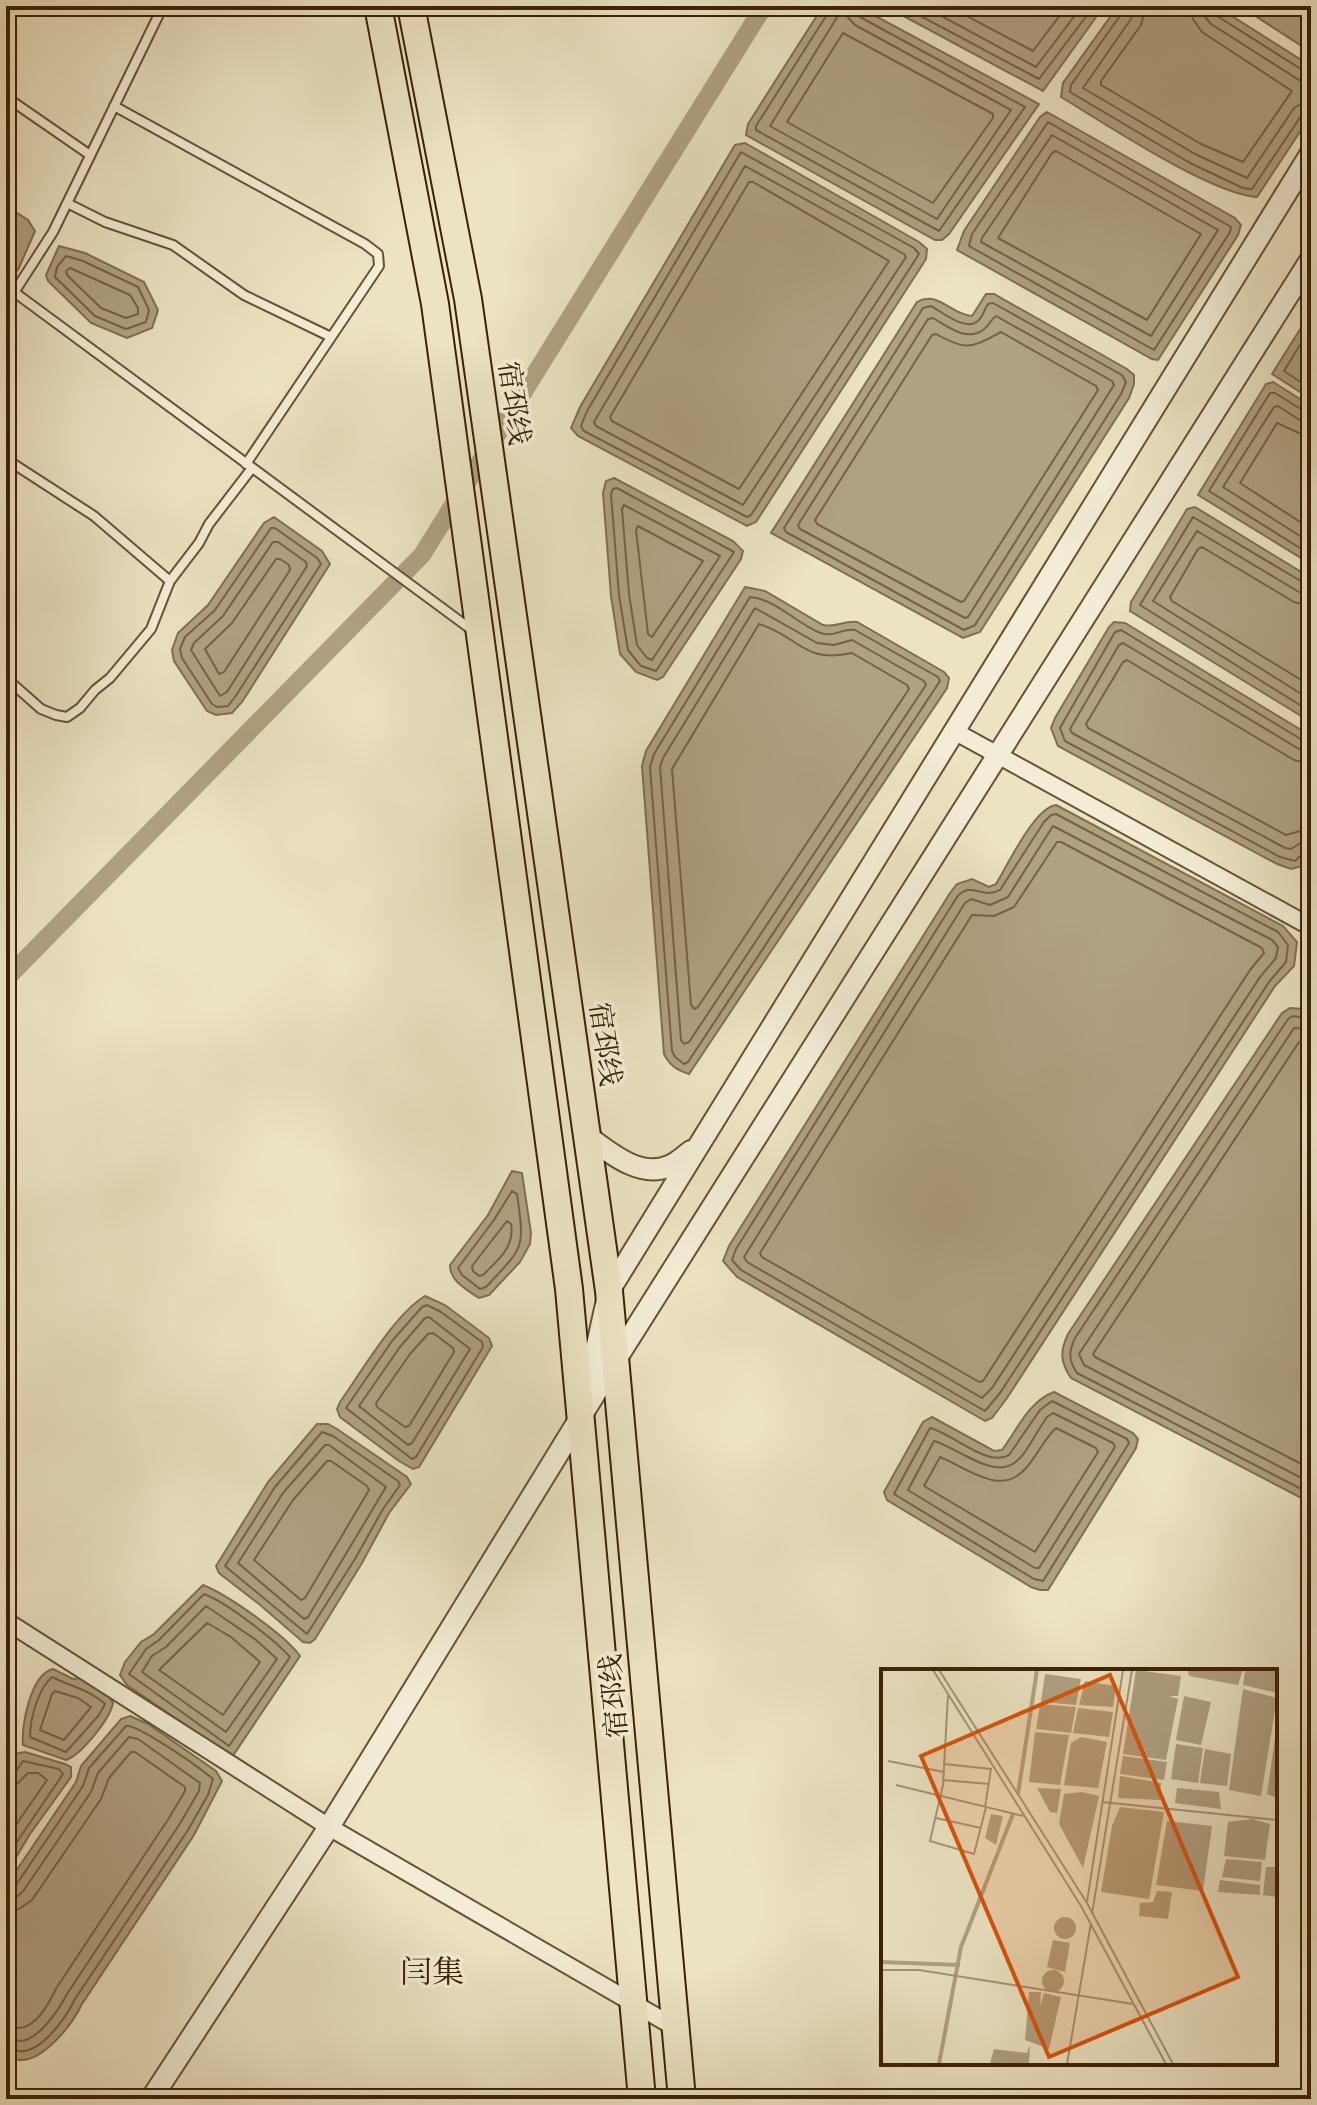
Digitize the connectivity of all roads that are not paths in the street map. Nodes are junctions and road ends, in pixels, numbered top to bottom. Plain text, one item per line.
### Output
1 (163, 6) edge
2 (378, 6) edge
3 (411, 6) edge
4 (6, 97) edge
5 (114, 106) junction
6 (1311, 153) edge
7 (90, 155) junction
8 (67, 203) junction
9 (1311, 259) edge
10 (6, 286) edge
11 (15, 293) junction
12 (6, 305) edge
13 (331, 337) junction
14 (6, 459) edge
15 (249, 466) junction
16 (170, 581) junction
17 (481, 637) junction
18 (6, 678) edge
19 (954, 731) junction
20 (997, 755) junction
21 (1311, 927) edge
22 (587, 1136) junction
23 (698, 1147) junction
24 (609, 1291) junction
25 (615, 1361) junction
26 (581, 1421) junction
27 (6, 1621) edge
28 (329, 1827) junction
29 (633, 2004) junction
30 (676, 2028) junction
31 (151, 2099) edge
32 (642, 2099) edge
33 (682, 2099) edge

1 - 5 lane
2 - 17 main road, 宿邳线
3 - 22 main road, 宿邳线
4 - 7 lane
5 - 7 lane
5 - 13 lane
6 - 19 street
7 - 8 lane
8 - 11 lane
8 - 13 lane
9 - 20 street
10 - 11 lane
11 - 12 lane
11 - 15 lane
13 - 15 lane
14 - 16 lane
15 - 16 lane
15 - 17 lane
16 - 18 lane
17 - 26 main road, 宿邳线
19 - 20 street
19 - 23 street
20 - 21 street
20 - 25 street
22 - 23 street
22 - 24 main road, 宿邳线
23 - 24 street
24 - 25 main road, 宿邳线
24 - 26 street
25 - 26 street
25 - 30 main road, 宿邳线
26 - 28 street
26 - 29 main road, 宿邳线
27 - 28 street
28 - 29 street
28 - 31 street
29 - 30 street
29 - 32 main road, 宿邳线
30 - 33 main road, 宿邳线

